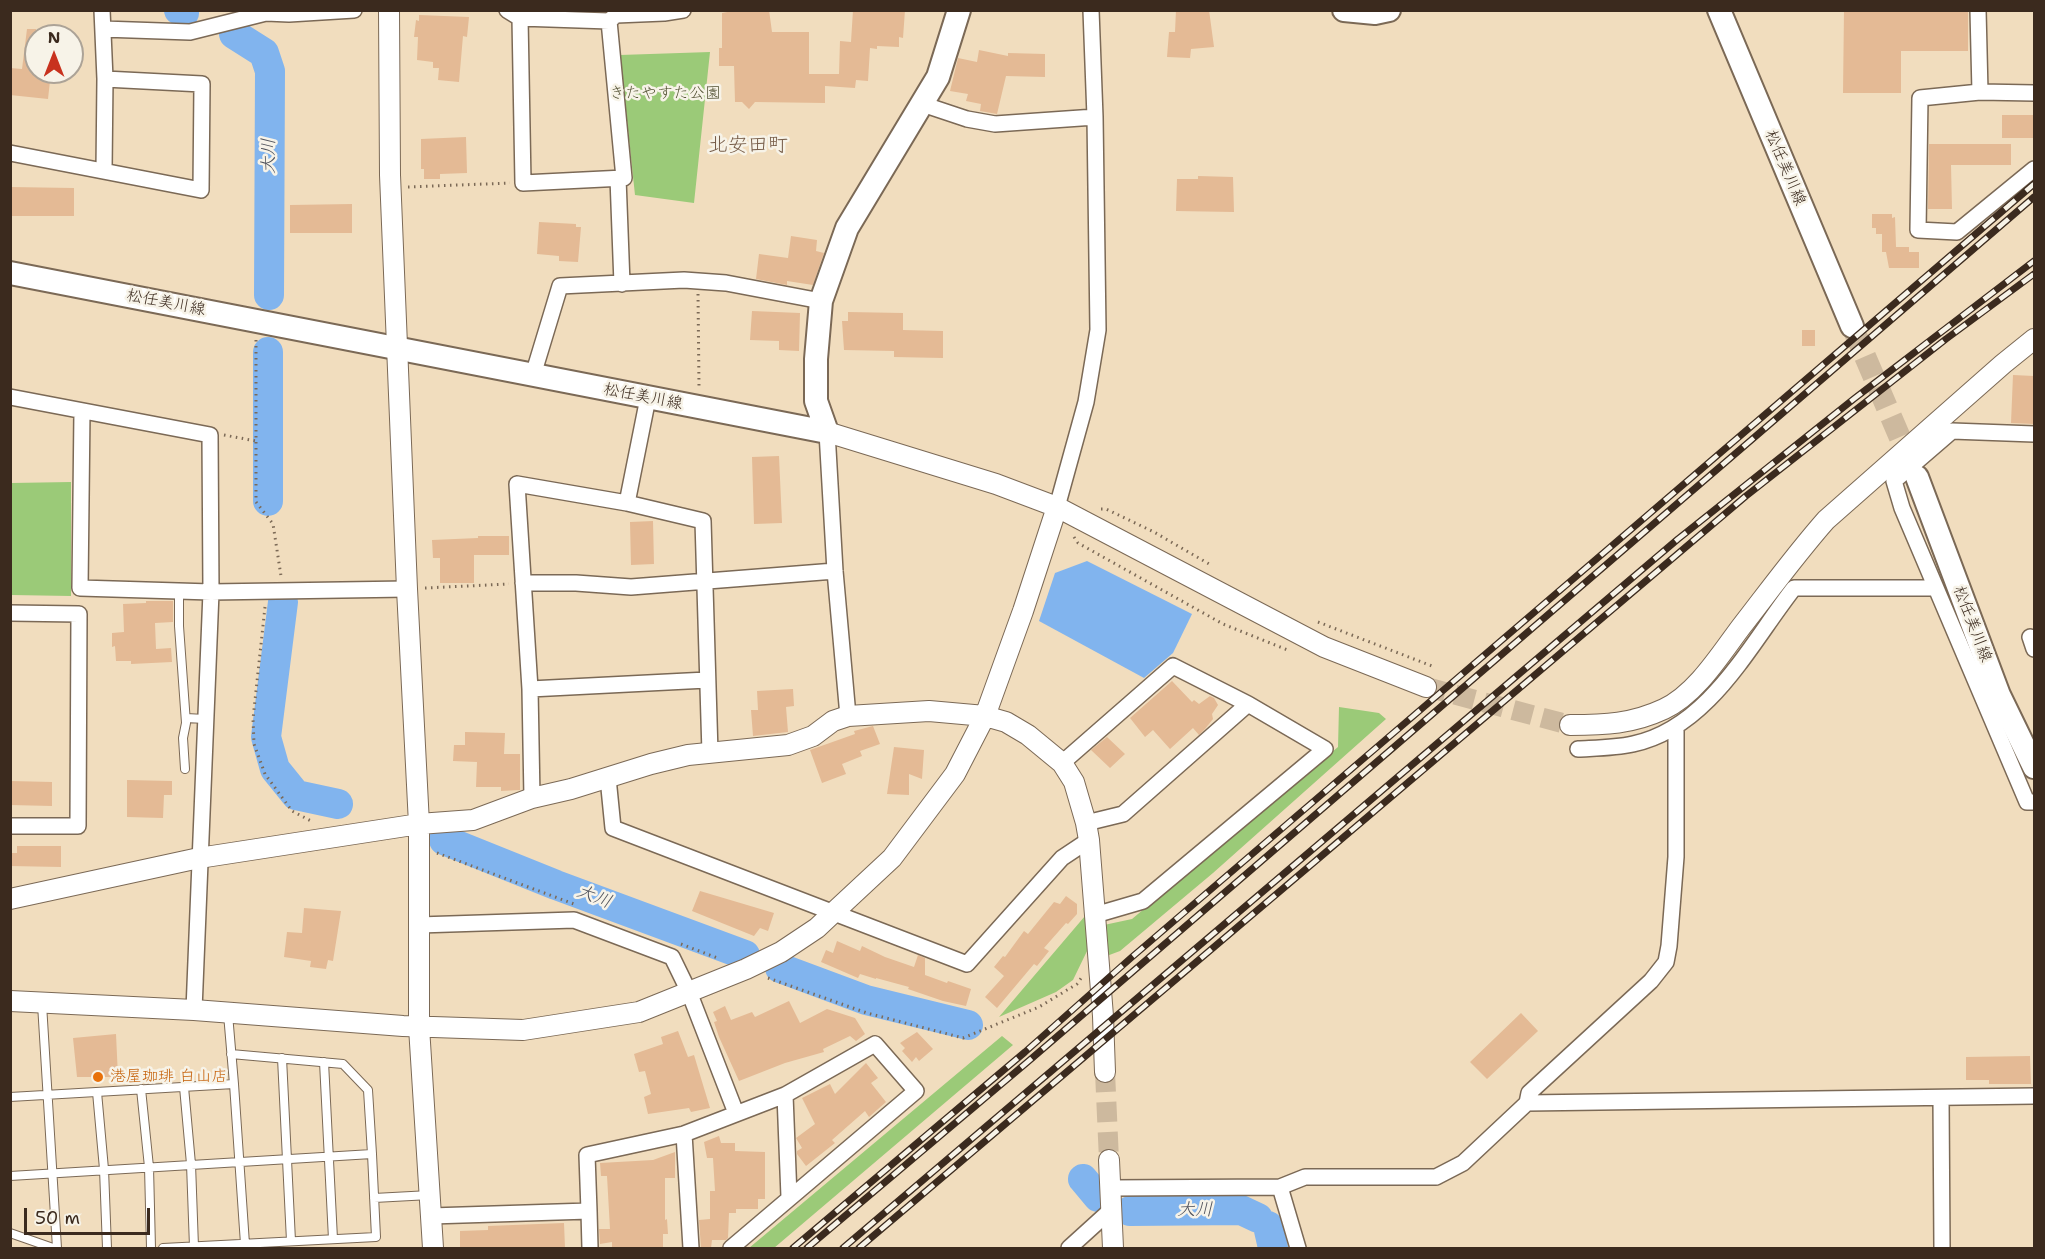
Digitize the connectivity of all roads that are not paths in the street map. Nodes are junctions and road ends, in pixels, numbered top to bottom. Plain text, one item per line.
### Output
1 (102, 10) edge
2 (354, 10) edge
3 (389, 10) edge
4 (684, 10) edge
5 (959, 10) edge
6 (1091, 10) edge
7 (1344, 10) edge
8 (1389, 10) edge
9 (1719, 10) edge
10 (1978, 10) edge
11 (266, 12) edge
12 (514, 14) edge
13 (614, 15) edge
14 (103, 28) junction
15 (105, 79) junction
16 (1980, 92) junction
17 (2034, 93) edge
18 (922, 104) junction
19 (1095, 117) junction
20 (10, 153) edge
21 (2034, 169) edge
22 (104, 170) junction
23 (618, 178) junction
24 (10, 273) edge
25 (622, 284) junction
26 (821, 301) junction
27 (1852, 326) tunnel mouth
28 (2034, 339) edge
29 (398, 349) junction
30 (533, 375) junction
31 (10, 397) edge
32 (648, 398) junction
33 (82, 411) junction
34 (827, 432) junction
35 (2034, 434) edge
36 (1917, 477) tunnel mouth
37 (627, 503) junction
38 (1057, 507) junction
39 (835, 571) junction
40 (705, 580) junction
41 (523, 583) junction
42 (1936, 588) junction
43 (407, 589) junction
44 (179, 591) junction
45 (211, 592) junction
46 (10, 613) edge
47 (707, 680) junction
48 (1426, 687) tunnel mouth
49 (530, 689) junction
50 (1248, 704) junction
51 (848, 716) junction
52 (985, 716) junction
53 (186, 718) junction
54 (205, 719) junction
55 (1570, 725) tunnel mouth
56 (1676, 728) junction
57 (1578, 749) dead end
58 (710, 753) junction
59 (1062, 763) junction
60 (2034, 767) edge
61 (185, 769) dead end
62 (608, 778) junction
63 (532, 798) junction
64 (2034, 802) edge
65 (419, 824) junction
66 (10, 826) edge
67 (1088, 831) junction
68 (199, 858) junction
69 (10, 898) edge
70 (834, 912) junction
71 (1095, 915) junction
72 (419, 925) junction
73 (689, 992) junction
74 (10, 1001) edge
75 (42, 1002) junction
76 (194, 1010) junction
77 (228, 1013) junction
78 (419, 1027) junction
79 (231, 1054) junction
80 (282, 1058) junction
81 (324, 1062) junction
82 (1105, 1072) tunnel mouth
83 (234, 1084) junction
84 (184, 1087) junction
85 (141, 1089) junction
86 (97, 1092) junction
87 (48, 1095) junction
88 (785, 1095) junction
89 (2034, 1096) edge
90 (10, 1097) edge
91 (1941, 1098) junction
92 (1527, 1103) junction
93 (736, 1113) junction
94 (684, 1134) junction
95 (372, 1154) junction
96 (330, 1156) junction
97 (286, 1159) junction
98 (1109, 1161) tunnel mouth
99 (240, 1162) junction
100 (191, 1164) junction
101 (149, 1167) junction
102 (104, 1169) junction
103 (53, 1172) junction
104 (10, 1176) edge
105 (1280, 1187) junction
106 (1111, 1188) junction
107 (430, 1195) junction
108 (789, 1197) junction
109 (374, 1198) junction
110 (1112, 1209) junction
111 (589, 1210) junction
112 (431, 1216) junction
113 (10, 1233) edge
114 (333, 1239) junction
115 (291, 1241) junction
116 (245, 1244) junction
117 (194, 1247) junction
118 (55, 1248) edge
119 (107, 1248) edge
120 (151, 1248) edge
121 (162, 1248) edge
122 (432, 1248) edge
123 (590, 1248) edge
124 (691, 1248) edge
125 (731, 1248) edge
126 (1069, 1248) edge
127 (1113, 1248) edge
128 (1298, 1248) edge
129 (1942, 1248) edge

1 - 14 street
2 - 11 street
3 - 29 street
4 - 13 street
5 - 18 main road
6 - 19 street
7 - 8 main road
9 - 27 main road, 松任美川線
10 - 16 street
11 - 14 street
12 - 13 street
12 - 23 street
13 - 23 street
14 - 15 street
15 - 22 street
15 - 22 street
16 - 17 street
16 - 21 street
18 - 19 street
18 - 26 main road
19 - 38 street
20 - 22 street
23 - 25 street
24 - 29 main road, 松任美川線
25 - 26 street
25 - 30 street
26 - 34 main road
28 - 55 street
29 - 30 main road, 松任美川線
29 - 43 street
30 - 32 main road, 松任美川線
31 - 33 street
32 - 34 main road, 松任美川線
32 - 37 street
33 - 44 street
33 - 45 street
34 - 38 street
34 - 39 street
35 - 42 street
36 - 60 main road, 松任美川線
37 - 40 street
37 - 41 street
38 - 48 street
38 - 52 street
39 - 40 street
39 - 51 street
40 - 41 street
40 - 47 street
41 - 49 street
42 - 56 street
42 - 64 street
43 - 45 street
43 - 65 street
44 - 45 street
44 - 53 lane
45 - 54 street
46 - 66 street
47 - 49 street
47 - 58 street
49 - 63 street
50 - 59 street
50 - 67 street
50 - 71 street
51 - 52 street
51 - 58 street
52 - 59 street
52 - 70 street
53 - 54 lane
53 - 61 lane
54 - 68 street
56 - 57 street
56 - 92 street
58 - 62 street
59 - 67 street
62 - 63 street
62 - 70 street
63 - 65 street
65 - 68 street
65 - 72 street
67 - 70 street
67 - 71 street
68 - 69 street
68 - 76 street
70 - 73 street
71 - 82 street
72 - 73 street
72 - 78 street
73 - 78 street
73 - 93 street
74 - 75 street
75 - 76 street
75 - 87 lane
76 - 77 street
77 - 78 street
77 - 79 lane
78 - 107 street
79 - 80 lane
79 - 83 lane
80 - 81 lane
80 - 97 lane
81 - 95 lane
81 - 96 lane
83 - 84 lane
83 - 99 lane
84 - 85 lane
84 - 100 lane
85 - 86 lane
85 - 101 lane
86 - 87 lane
86 - 102 lane
87 - 90 lane
87 - 103 lane
88 - 93 street
88 - 108 street
88 - 108 street
89 - 91 street
91 - 92 street
91 - 129 street
92 - 105 street
93 - 94 street
94 - 111 street
94 - 124 street
95 - 96 lane
95 - 109 lane
96 - 97 lane
96 - 114 lane
97 - 99 lane
97 - 115 lane
98 - 106 street
99 - 100 lane
99 - 116 lane
100 - 101 lane
100 - 117 lane
101 - 102 lane
101 - 120 lane
102 - 103 lane
102 - 119 lane
103 - 104 lane
103 - 118 lane
105 - 106 street
105 - 128 street
106 - 110 street
107 - 109 lane
107 - 112 street
108 - 125 street
109 - 114 lane
110 - 126 street
110 - 127 street
111 - 112 street
111 - 123 street
112 - 122 street
113 - 118 lane
114 - 115 lane
115 - 116 lane
116 - 117 lane
117 - 121 lane

